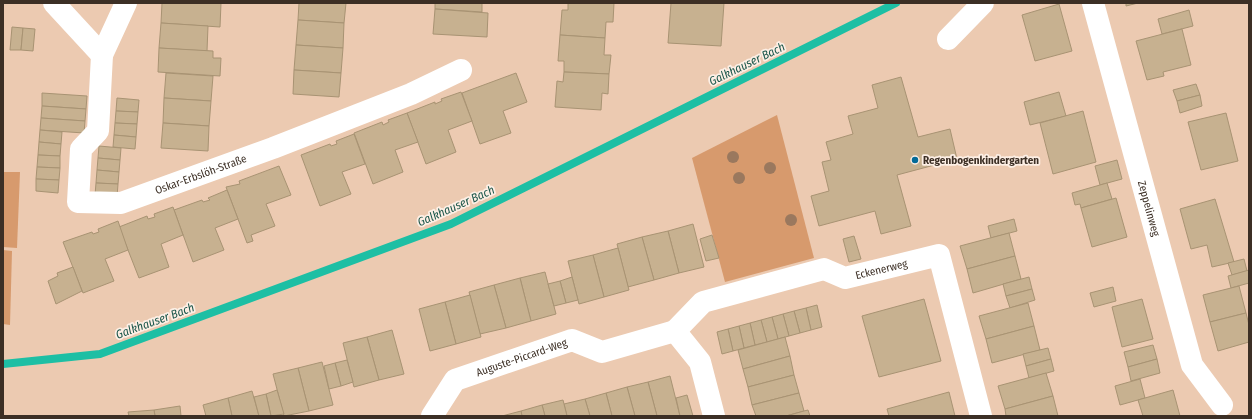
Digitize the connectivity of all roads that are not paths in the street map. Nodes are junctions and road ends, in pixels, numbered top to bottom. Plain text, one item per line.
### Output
1 (54, 3) edge
2 (126, 3) edge
3 (983, 3) edge
4 (1093, 3) edge
5 (948, 39) dead end
6 (102, 55) junction
7 (461, 70) dead end
8 (675, 331) junction
9 (1222, 405) dead end
10 (432, 416) edge
11 (714, 416) edge
12 (981, 416) edge

1 - 6 street
2 - 6 street
3 - 5 street
4 - 9 street, Zeppelinweg
6 - 7 street, Oskar-Erbslöh-Straße
8 - 10 street, Auguste-Piccard-Weg
8 - 11 street
8 - 12 street, Eckenerweg

